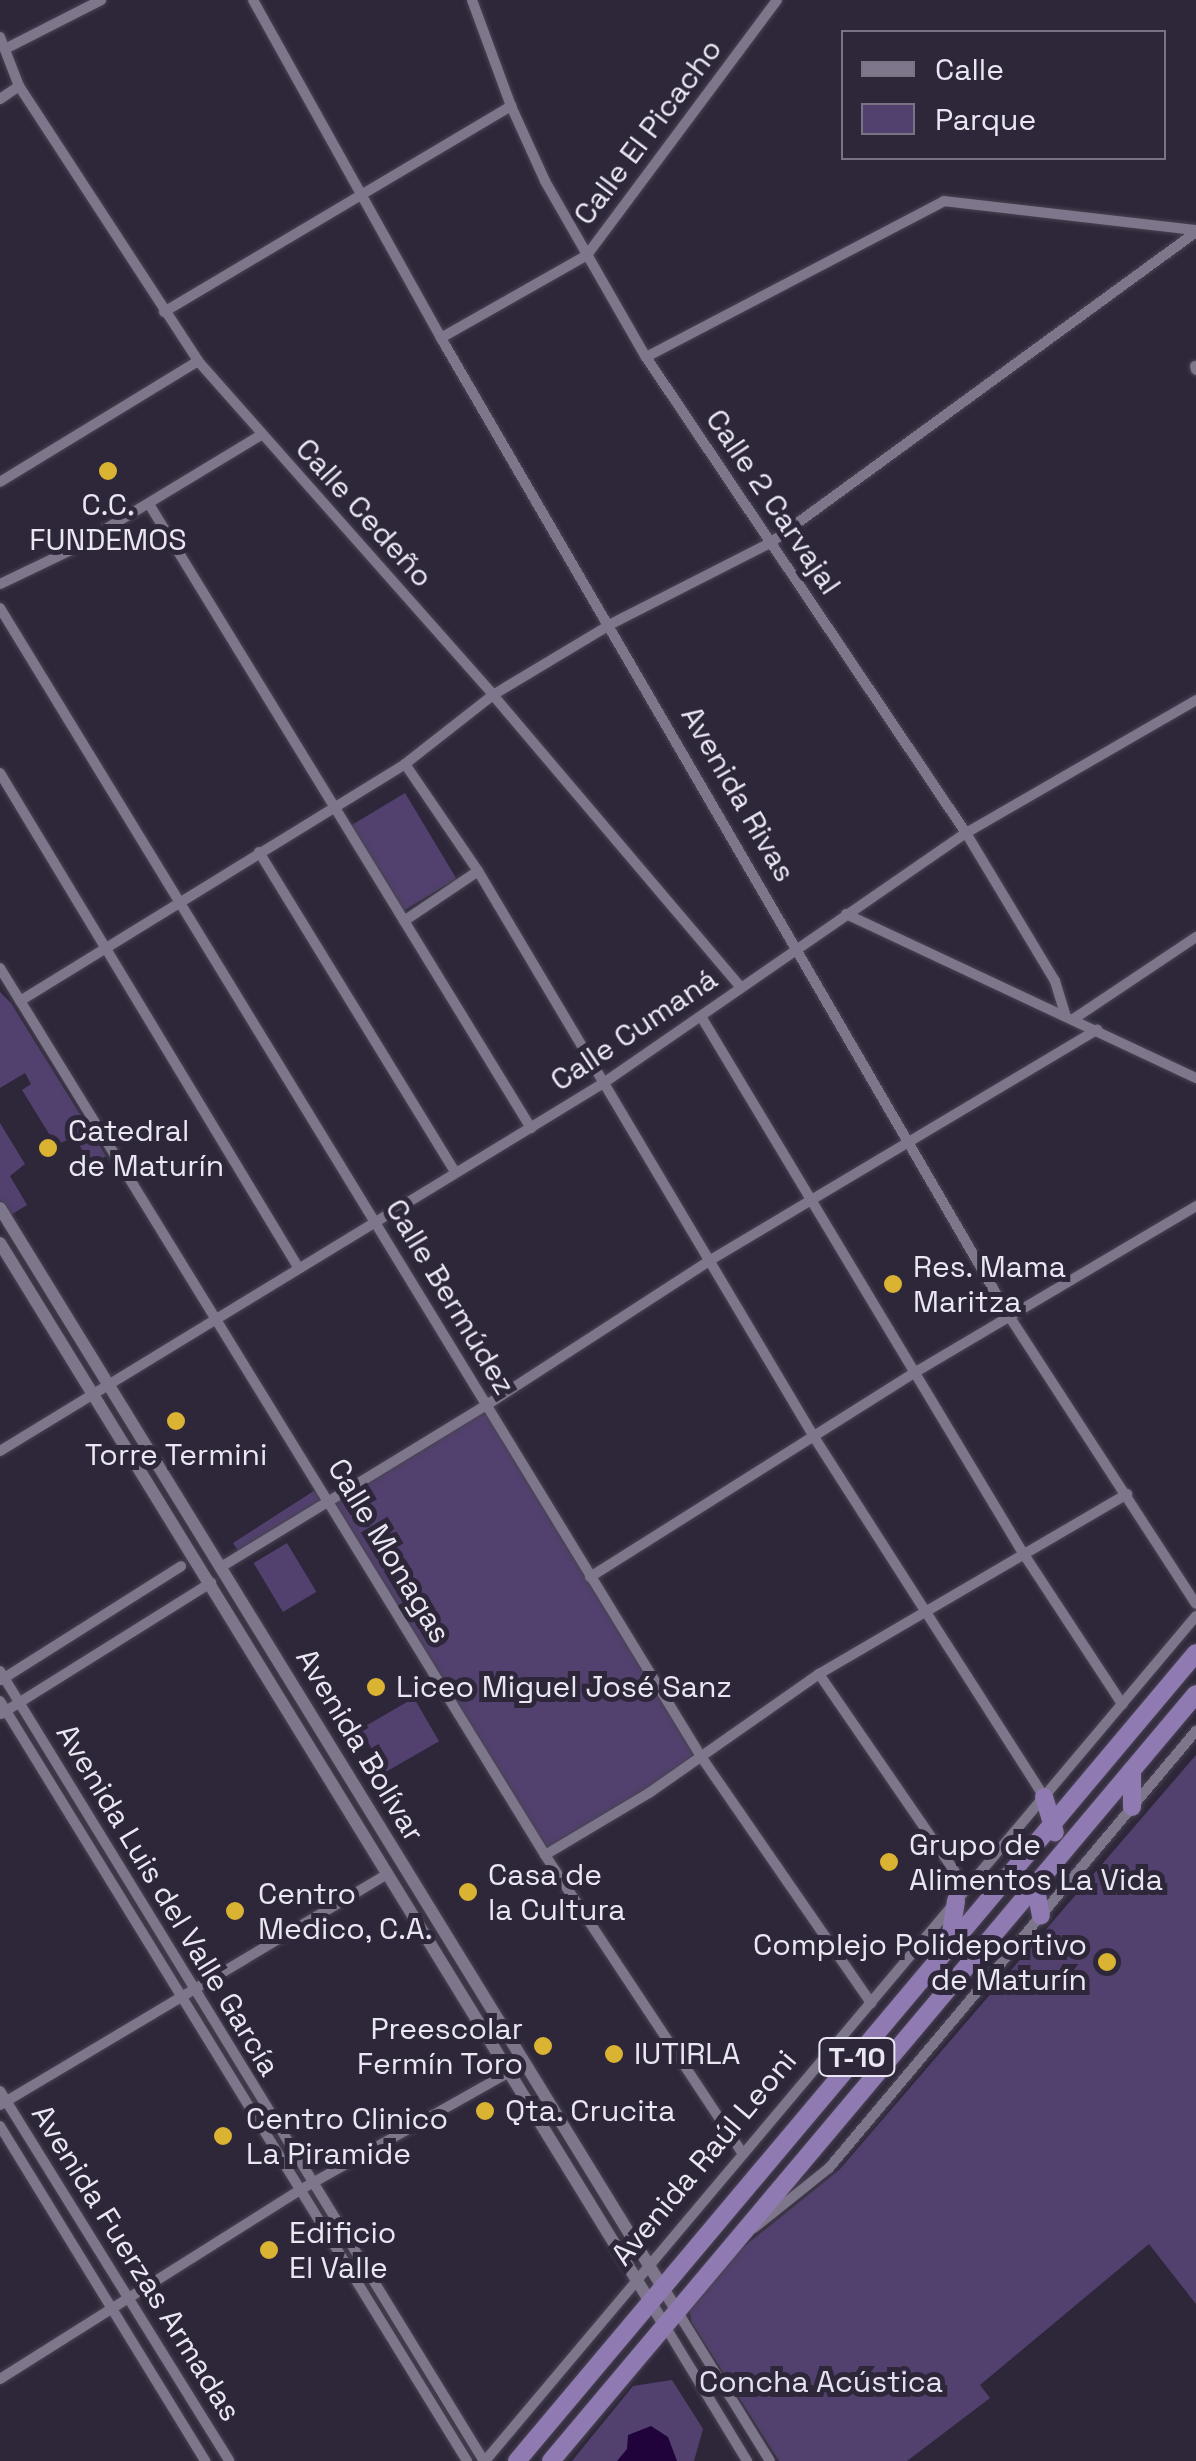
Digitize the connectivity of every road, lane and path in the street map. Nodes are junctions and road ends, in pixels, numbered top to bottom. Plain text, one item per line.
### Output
1 (101, 0) edge
2 (252, 0) edge
3 (472, 0) edge
4 (777, 0) edge
5 (0, 37) edge
6 (5, 49) junction
7 (19, 86) junction
8 (0, 98) edge
9 (511, 106) junction
10 (359, 192) junction
11 (1196, 231) edge
12 (587, 255) junction
13 (164, 312) junction
14 (441, 338) junction
15 (646, 358) junction
16 (198, 360) junction
17 (261, 435) junction
18 (0, 482) edge
19 (149, 504) junction
20 (770, 543) junction
21 (0, 584) edge
22 (0, 608) edge
23 (611, 624) junction
24 (492, 695) junction
25 (1196, 700) edge
26 (406, 764) junction
27 (0, 773) edge
28 (335, 808) junction
29 (966, 833) junction
30 (259, 852) junction
31 (478, 871) junction
32 (180, 902) junction
33 (846, 914) junction
34 (404, 921) junction
35 (1196, 937) edge
36 (797, 946) junction
37 (103, 950) junction
38 (0, 968) edge
39 (741, 987) junction
40 (20, 1001) junction
41 (1070, 1016) junction
42 (702, 1018) junction
43 (1097, 1030) junction
44 (1196, 1078) edge
45 (602, 1084) junction
46 (531, 1128) junction
47 (910, 1139) junction
48 (456, 1172) junction
49 (809, 1200) junction
50 (1196, 1206) edge
51 (0, 1208) edge
52 (376, 1220) junction
53 (0, 1243) edge
54 (709, 1261) junction
55 (298, 1267) junction
56 (1009, 1316) junction
57 (217, 1318) junction
58 (914, 1373) junction
59 (109, 1386) junction
60 (95, 1395) junction
61 (485, 1406) junction
62 (814, 1437) junction
63 (0, 1451) edge
64 (1126, 1494) junction
65 (328, 1500) junction
66 (1023, 1553) junction
67 (181, 1566) dead end
68 (222, 1567) junction
69 (590, 1577) junction
70 (211, 1583) junction
71 (1196, 1604) edge
72 (922, 1612) junction
73 (1196, 1616) edge
74 (1196, 1653) edge
75 (819, 1674) junction
76 (1, 1676) edge
77 (1196, 1694) edge
78 (19, 1703) junction
79 (1122, 1704) junction
80 (2, 1709) edge
81 (1196, 1731) edge
82 (702, 1758) junction
83 (1132, 1770) junction
84 (1044, 1797) junction
85 (1132, 1807) junction
86 (1054, 1822) junction
87 (545, 1855) junction
88 (1058, 1858) junction
89 (388, 1874) junction
90 (1035, 1885) junction
91 (961, 1895) junction
92 (1042, 1915) junction
93 (949, 1947) junction
94 (194, 1989) junction
95 (182, 1996) junction
96 (871, 2003) junction
97 (509, 2072) junction
98 (0, 2090) edge
99 (3, 2103) edge
100 (0, 2126) edge
101 (743, 2154) junction
102 (311, 2184) junction
103 (300, 2190) junction
104 (737, 2240) junction
105 (650, 2266) junction
106 (637, 2281) junction
107 (663, 2288) junction
108 (128, 2300) junction
109 (650, 2302) junction
110 (111, 2310) junction
111 (671, 2319) junction
112 (0, 2379) edge
113 (206, 2461) edge
114 (229, 2461) edge
115 (468, 2461) edge
116 (485, 2461) edge
117 (517, 2461) edge
118 (552, 2461) edge
119 (746, 2461) edge
120 (770, 2461) edge

1 - 6 street
2 - 10 street, Avenida Rivas
3 - 9 street, Calle 2 Carvajal
4 - 12 street, Calle El Picacho
5 - 6 street, Calle Cedeño
6 - 7 street, Calle Cedeño
7 - 8 street
7 - 13 street, Calle Cedeño
9 - 10 street
9 - 12 street, Calle 2 Carvajal
10 - 13 street
10 - 14 street, Avenida Rivas
11 - 15 street
11 - 20 street
12 - 14 street, Calle El Picacho
12 - 15 street, Calle 2 Carvajal
13 - 16 street, Calle Cedeño
14 - 23 street, Avenida Rivas
15 - 20 street, Calle 2 Carvajal
16 - 17 street, Calle Cedeño
16 - 18 street
17 - 19 street
17 - 24 street, Calle Cedeño
19 - 21 street
19 - 28 street
20 - 23 street
20 - 29 street, Calle 2 Carvajal
22 - 32 street, Calle Bermúdez
23 - 24 street
23 - 36 street, Avenida Rivas
24 - 26 street
24 - 39 street, Calle Cedeño
25 - 29 street, Calle Cumaná
26 - 28 street
26 - 31 street
27 - 37 street
28 - 30 street
28 - 34 street
29 - 33 street, Calle Cumaná
29 - 41 street, Calle 2 Carvajal
30 - 32 street
30 - 48 street
31 - 34 street
31 - 45 street
32 - 37 street
32 - 52 street, Calle Bermúdez
33 - 36 street, Calle Cumaná
33 - 41 street
34 - 46 street
35 - 41 street
36 - 39 street, Calle Cumaná
36 - 47 street, Avenida Rivas
37 - 40 street
37 - 55 street
38 - 40 street, Calle Monagas
39 - 42 street, Calle Cumaná
40 - 57 street, Calle Monagas
41 - 43 street
42 - 45 street, Calle Cumaná
42 - 49 street
43 - 44 street
43 - 47 street
45 - 46 street, Calle Cumaná
45 - 54 street
46 - 48 street, Calle Cumaná
47 - 49 street
47 - 56 street, Avenida Rivas
48 - 52 street, Calle Cumaná
49 - 54 street
49 - 58 street
50 - 56 street
51 - 59 street, Avenida Bolívar
52 - 55 street, Calle Cumaná
52 - 61 street, Calle Bermúdez
53 - 60 street, Avenida Bolívar
54 - 61 street
54 - 62 street
55 - 57 street, Calle Cumaná
56 - 58 street
56 - 64 street, Avenida Rivas
57 - 59 street, Calle Cumaná
57 - 65 street, Calle Monagas
58 - 62 street
58 - 66 street
59 - 60 street, Calle Cumaná
59 - 68 street, Avenida Bolívar
60 - 63 street, Calle Cumaná
60 - 70 street, Avenida Bolívar
61 - 65 street
61 - 69 street, Calle Bermúdez
62 - 69 street
62 - 72 street
64 - 66 street
64 - 71 street, Avenida Rivas
65 - 68 street
65 - 87 street, Calle Monagas
66 - 72 street
66 - 79 street
67 - 76 street
68 - 105 street, Avenida Bolívar
69 - 82 street, Calle Bermúdez
70 - 78 street
70 - 89 street, Avenida Bolívar
72 - 75 street
72 - 84 street
73 - 79 street, Avenida Raúl Leoni
74 - 86 highway, Avenida Raúl Leoni / T-10
75 - 82 street
75 - 91 street
76 - 78 street, Avenida Luis del Valle García
77 - 83 highway, T-10
78 - 80 street
78 - 94 street, Avenida Luis del Valle García
79 - 84 street, Avenida Raúl Leoni
80 - 95 street, Avenida Luis del Valle García
81 - 85 street
82 - 87 street
82 - 96 street, Calle Bermúdez
83 - 85 highway
83 - 88 highway, T-10
84 - 86 highway
84 - 91 street, Avenida Raúl Leoni
85 - 92 street
86 - 88 highway
86 - 93 highway, Avenida Raúl Leoni / T-10
87 - 101 street, Calle Monagas
88 - 90 highway, T-10
89 - 94 street
89 - 97 street, Avenida Bolívar
90 - 92 highway
90 - 104 highway, T-10
91 - 93 highway
91 - 96 street, Avenida Raúl Leoni
92 - 104 street
93 - 107 highway, Avenida Raúl Leoni / T-10
94 - 95 street
94 - 102 street, Avenida Luis del Valle García
95 - 99 street
95 - 103 street, Avenida Luis del Valle García
96 - 101 street, Avenida Raúl Leoni
97 - 102 street
97 - 106 street, Avenida Bolívar
98 - 99 street, Avenida Fuerzas Armadas
99 - 108 street, Avenida Fuerzas Armadas
100 - 110 street, Avenida Fuerzas Armadas
101 - 105 street, Avenida Raúl Leoni
102 - 103 street
102 - 116 street, Avenida Luis del Valle García
103 - 108 street
103 - 115 street, Avenida Luis del Valle García
104 - 111 highway, T-10
105 - 106 street, Avenida Raúl Leoni
105 - 107 street, Avenida Bolívar
106 - 109 street, Avenida Bolívar
106 - 116 street, Avenida Raúl Leoni
107 - 109 highway, Avenida Raúl Leoni / T-10
107 - 111 street, Avenida Bolívar
108 - 110 street
108 - 114 street, Avenida Fuerzas Armadas
109 - 111 street, Avenida Bolívar
109 - 117 highway, Avenida Raúl Leoni / T-10
110 - 112 street
110 - 113 street, Avenida Fuerzas Armadas
111 - 118 highway, T-10
111 - 119 street, Avenida Bolívar
111 - 120 street, Avenida Bolívar

